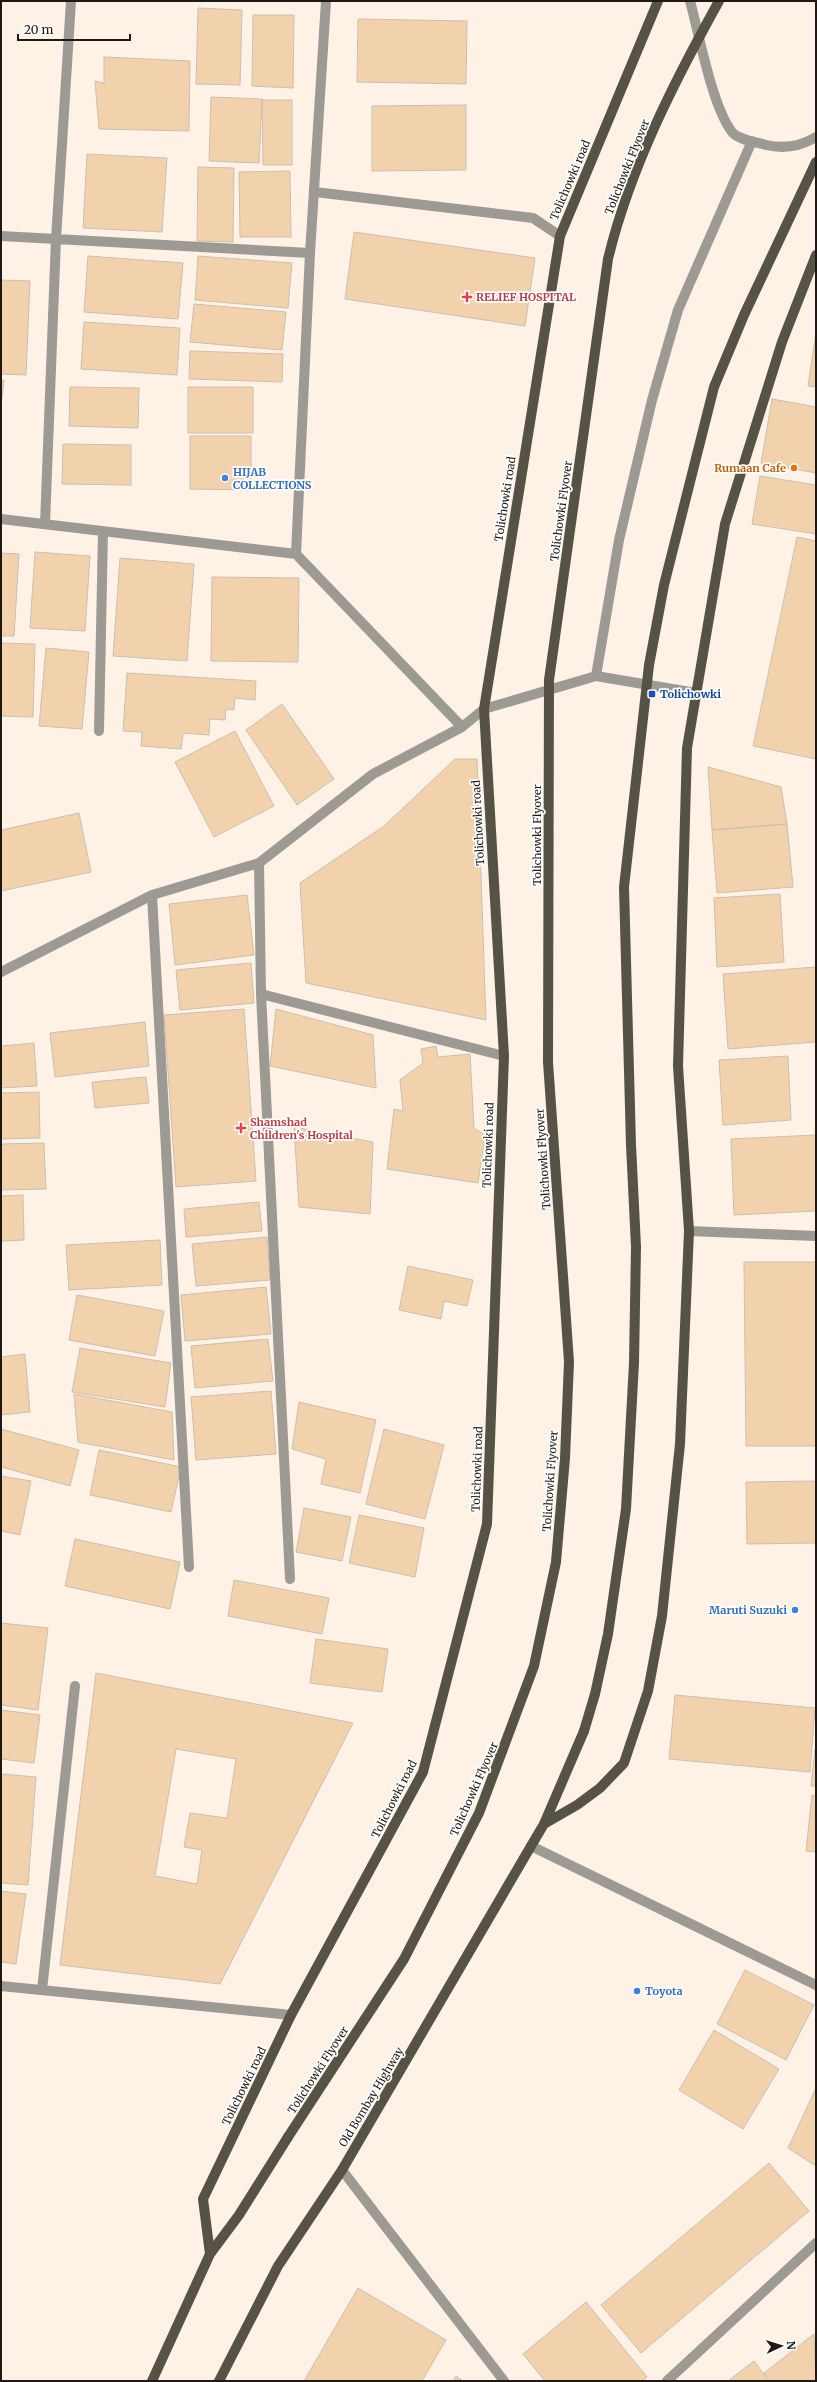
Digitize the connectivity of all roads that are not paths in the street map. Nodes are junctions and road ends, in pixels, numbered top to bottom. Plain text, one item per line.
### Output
1 (71, 1) edge
2 (326, 1) edge
3 (658, 1) edge
4 (690, 1) edge
5 (719, 1) edge
6 (816, 137) edge
7 (752, 141) junction
8 (816, 162) edge
9 (315, 192) junction
10 (1, 236) edge
11 (560, 236) junction
12 (56, 239) junction
13 (310, 253) junction
14 (816, 255) edge
15 (1, 519) edge
16 (45, 524) junction
17 (103, 531) junction
18 (296, 554) junction
19 (596, 676) junction
20 (696, 693) junction
21 (484, 709) junction
22 (462, 726) junction
23 (99, 730) dead end
24 (259, 863) junction
25 (152, 895) junction
26 (1, 972) edge
27 (261, 994) junction
28 (504, 1056) junction
29 (689, 1231) junction
30 (816, 1236) edge
31 (189, 1567) dead end
32 (290, 1579) dead end
33 (75, 1686) dead end
34 (544, 1824) junction
35 (532, 1846) junction
36 (816, 1985) edge
37 (1, 1986) edge
38 (42, 1990) junction
39 (292, 2015) junction
40 (342, 2170) junction
41 (816, 2243) edge
42 (210, 2254) junction
43 (152, 2381) edge
44 (219, 2381) edge
45 (504, 2381) edge
46 (667, 2381) edge

1 - 12 street
2 - 9 street
3 - 11 main road, Tolichowki road
4 - 7 street
5 - 42 main road, Tolichowki Flyover, bridge
6 - 7 street
7 - 19 street
8 - 34 main road, bridge
9 - 11 street
9 - 13 street
10 - 12 street
11 - 21 main road, Tolichowki road
12 - 13 street
12 - 16 street
13 - 18 street
14 - 20 main road
15 - 16 street
16 - 17 street
17 - 18 street
17 - 23 street
18 - 22 street
19 - 20 street
19 - 21 street
20 - 29 main road
21 - 22 street
21 - 28 main road, Tolichowki road
22 - 24 street
24 - 25 street
24 - 27 street
25 - 26 street
25 - 31 street
27 - 28 street
27 - 32 street
28 - 39 main road, Tolichowki road
29 - 30 street
29 - 34 main road
33 - 38 street
34 - 35 main road, Old Bombay Highway
35 - 36 street
35 - 40 main road, Old Bombay Highway
37 - 38 street
38 - 39 street
39 - 42 main road, Tolichowki road
40 - 44 main road, Old Bombay Highway
40 - 45 street
41 - 46 street
42 - 43 main road

